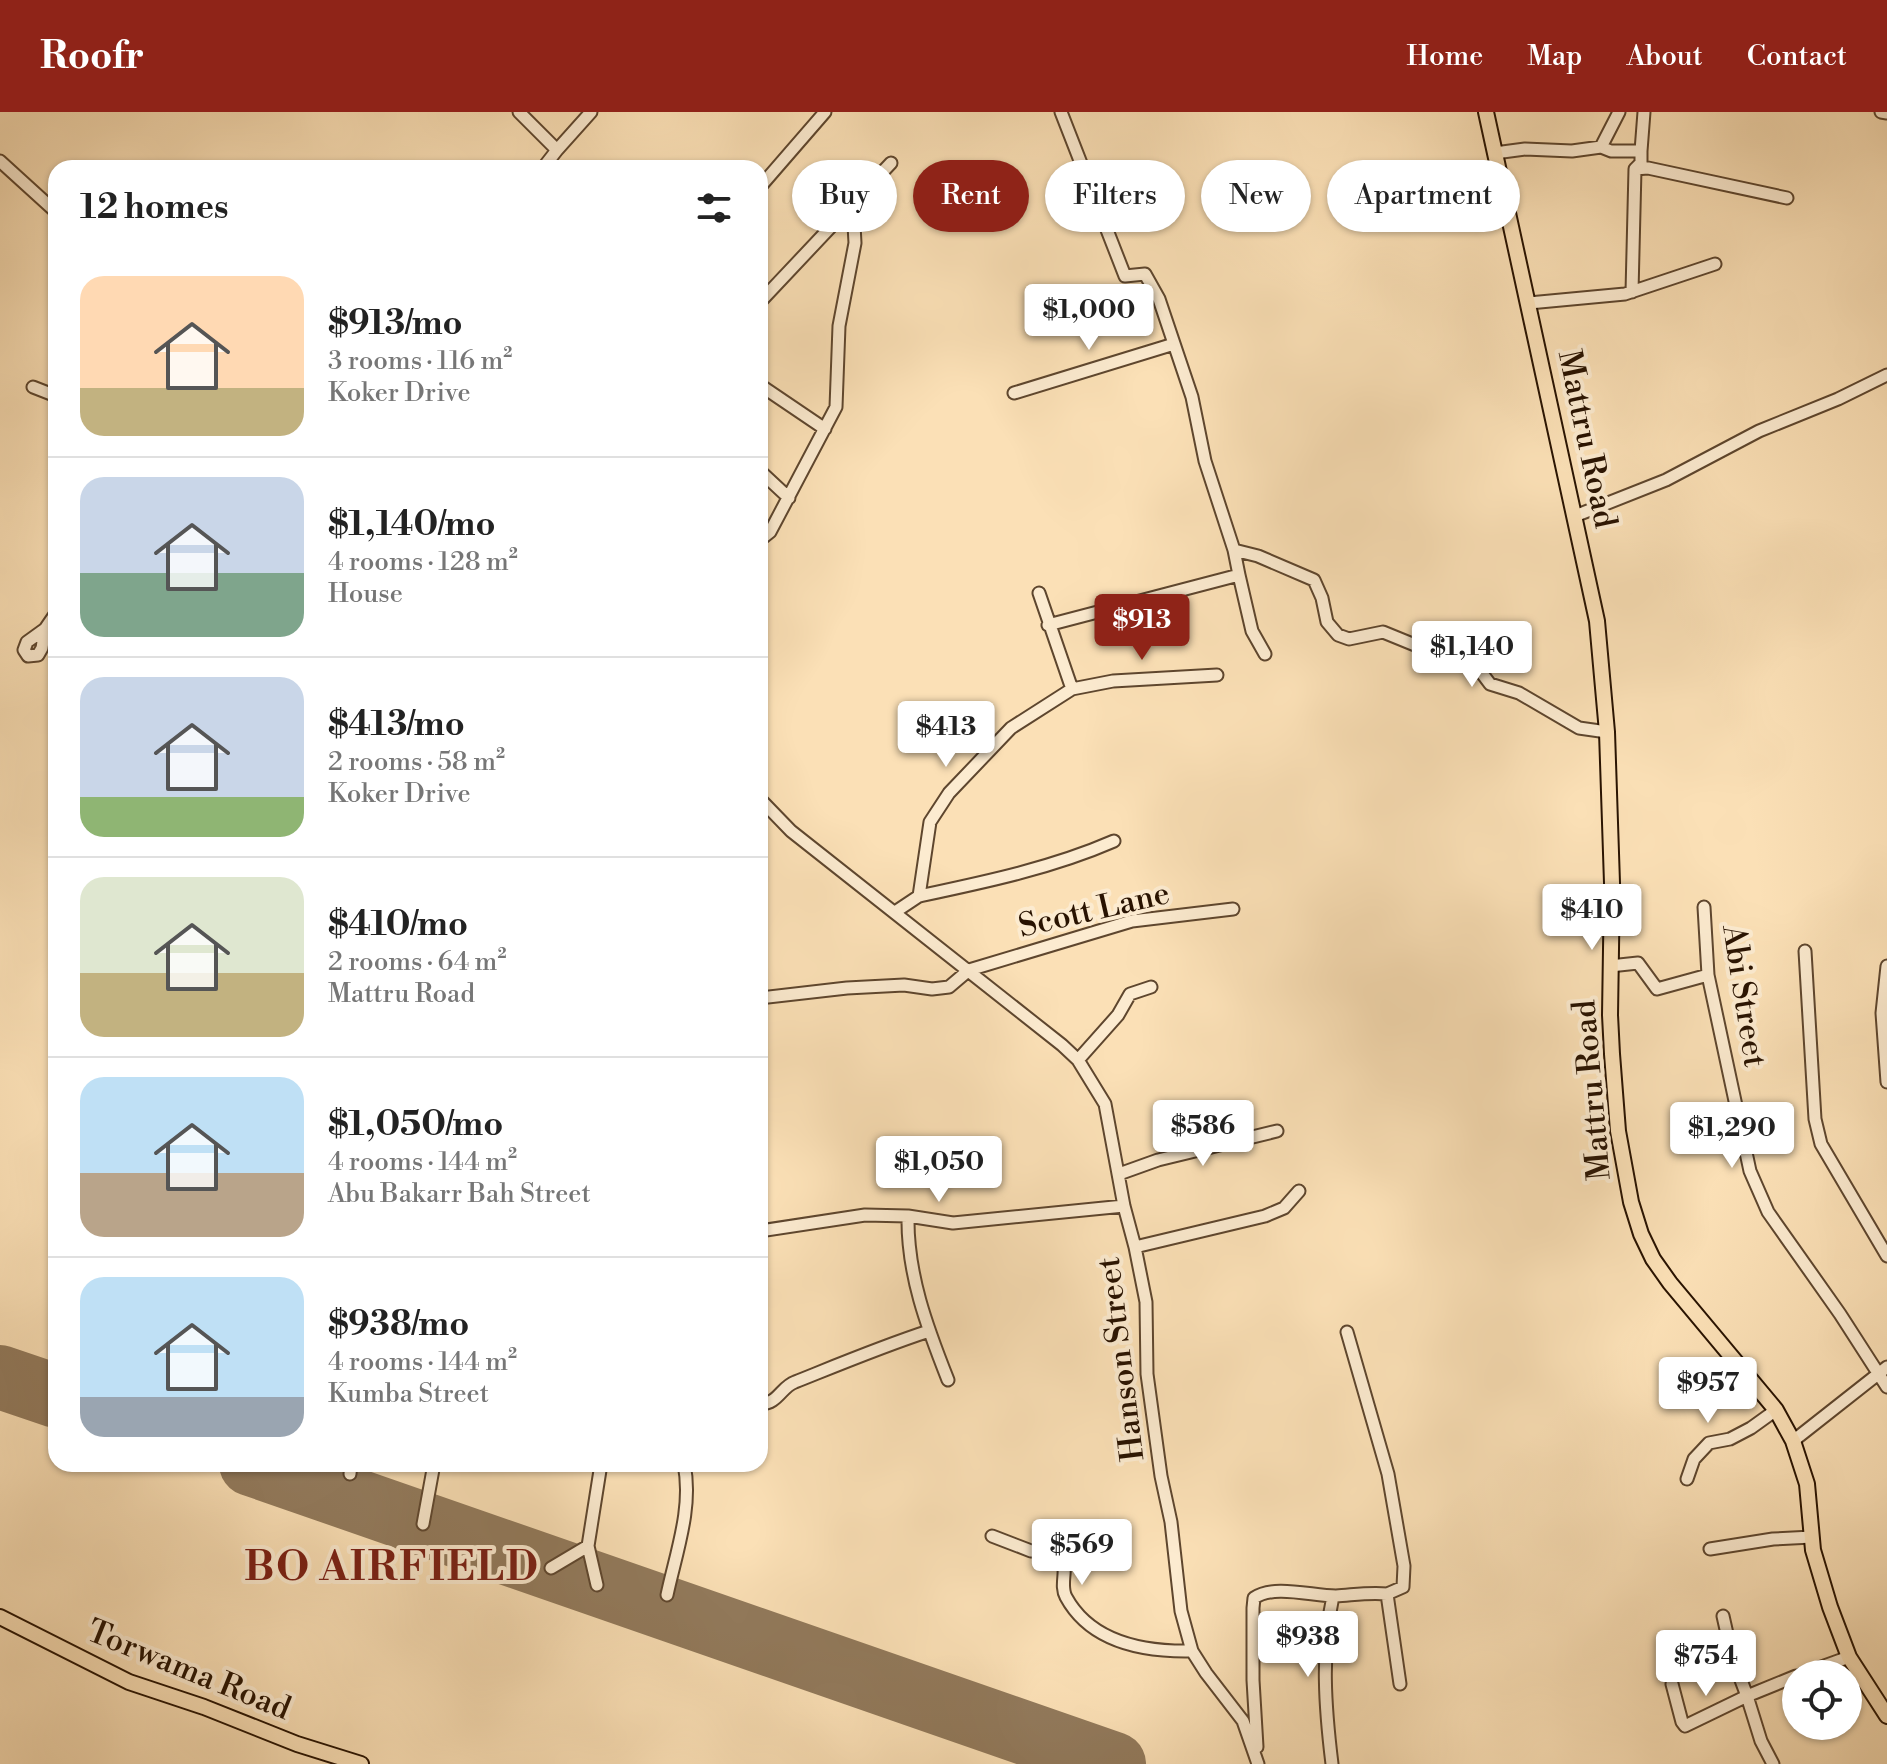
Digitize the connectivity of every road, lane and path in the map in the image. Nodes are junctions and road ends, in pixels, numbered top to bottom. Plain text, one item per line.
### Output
1 (519, 112) edge
2 (591, 112) edge
3 (825, 112) edge
4 (1061, 112) edge
5 (1486, 112) edge
6 (1619, 112) edge
7 (1644, 112) edge
8 (1881, 112) edge
9 (1887, 113) edge
10 (1601, 147) junction
11 (557, 150) junction
12 (1641, 151) junction
13 (1495, 153) junction
14 (549, 160) edge
15 (0, 161) edge
16 (1635, 169) junction
17 (768, 178) edge
18 (1787, 198) dead end
19 (48, 205) edge
20 (826, 232) edge
21 (854, 232) edge
22 (1715, 264) dead end
23 (1632, 292) junction
24 (768, 294) edge
25 (1529, 303) junction
26 (1174, 344) junction
27 (1887, 375) edge
28 (33, 387) dead end
29 (768, 390) edge
30 (48, 393) edge
31 (1014, 393) dead end
32 (825, 429) junction
33 (768, 478) edge
34 (789, 498) junction
35 (1575, 516) junction
36 (768, 534) edge
37 (1234, 550) junction
38 (1239, 575) junction
39 (1039, 593) dead end
40 (48, 625) edge
41 (1048, 625) junction
42 (45, 629) dead end
43 (1265, 654) dead end
44 (1217, 675) dead end
45 (1072, 689) junction
46 (1607, 732) junction
47 (768, 807) edge
48 (1114, 841) dead end
49 (919, 896) junction
50 (1704, 907) dead end
51 (1233, 909) dead end
52 (895, 912) junction
53 (1805, 951) dead end
54 (1610, 966) junction
55 (1887, 966) edge
56 (969, 970) junction
57 (1708, 975) junction
58 (1151, 987) dead end
59 (768, 997) edge
60 (1078, 1060) junction
61 (1887, 1082) edge
62 (1277, 1131) dead end
63 (1119, 1174) junction
64 (1299, 1191) dead end
65 (1124, 1206) junction
66 (908, 1216) junction
67 (768, 1230) edge
68 (1135, 1247) junction
69 (1887, 1256) edge
70 (929, 1331) junction
71 (1347, 1332) dead end
72 (1883, 1370) edge
73 (948, 1380) dead end
74 (1887, 1387) edge
75 (768, 1403) edge
76 (1776, 1410) junction
77 (1793, 1441) junction
78 (433, 1472) edge
79 (600, 1472) edge
80 (686, 1472) edge
81 (1687, 1479) dead end
82 (423, 1524) dead end
83 (992, 1536) dead end
84 (1812, 1537) junction
85 (588, 1546) junction
86 (1710, 1549) dead end
87 (551, 1568) dead end
88 (597, 1585) dead end
89 (1387, 1594) junction
90 (667, 1595) dead end
91 (1333, 1596) junction
92 (1723, 1616) dead end
93 (0, 1617) edge
94 (1192, 1651) junction
95 (1849, 1657) junction
96 (1841, 1660) edge
97 (1782, 1682) edge
98 (1400, 1684) dead end
99 (1672, 1684) dead end
100 (1747, 1696) junction
101 (1887, 1716) edge
102 (361, 1764) edge
103 (1258, 1764) edge
104 (1332, 1764) edge
105 (1773, 1764) edge

1 - 11 street
2 - 11 street
3 - 17 street
4 - 26 street
5 - 13 main road, Mattru Road
6 - 10 street
7 - 12 street
8 - 9 street
10 - 12 street
10 - 13 street
11 - 14 street
12 - 16 street
13 - 25 main road, Mattru Road
15 - 19 street
16 - 18 street
16 - 23 street
20 - 24 street
21 - 32 street
22 - 23 street
23 - 25 street
25 - 35 main road, Mattru Road
26 - 31 street
26 - 37 street
27 - 35 street
28 - 30 street
29 - 32 street
32 - 34 street
33 - 34 street
34 - 36 street
35 - 46 main road, Mattru Road
37 - 38 street
37 - 46 street
38 - 41 street
38 - 43 street
39 - 41 street
40 - 42 street
41 - 45 street
44 - 45 street
45 - 49 street
46 - 54 main road, Mattru Road
47 - 52 street, Hanson Street
48 - 49 street
49 - 52 street
50 - 57 street, Abi Street
51 - 56 street, Scott Lane
52 - 56 street, Hanson Street
53 - 69 street
54 - 57 street
54 - 76 main road, Mattru Road
55 - 61 street
56 - 59 street, Scott Lane
56 - 60 street, Hanson Street
57 - 72 street, Abi Street
58 - 60 street
60 - 63 street, Hanson Street
62 - 63 street
63 - 65 street, Hanson Street
64 - 68 street
65 - 66 street
65 - 68 street, Hanson Street
66 - 67 street
66 - 70 street
68 - 94 street, Hanson Street
70 - 73 street
70 - 75 street
71 - 89 street
72 - 74 street, Abi Street
72 - 77 street
76 - 77 main road, Mattru Road
76 - 81 street
77 - 84 main road, Mattru Road
78 - 82 street
79 - 85 street
80 - 90 street
83 - 94 street
84 - 86 street
84 - 95 main road, Mattru Road
85 - 87 street
85 - 88 street
89 - 91 street
89 - 98 street
91 - 103 street
91 - 104 street
92 - 100 street
93 - 102 main road, Torwama Road
94 - 103 street, Hanson Street
95 - 96 street
95 - 101 main road, Mattru Road
97 - 100 street
99 - 100 street
100 - 105 street

